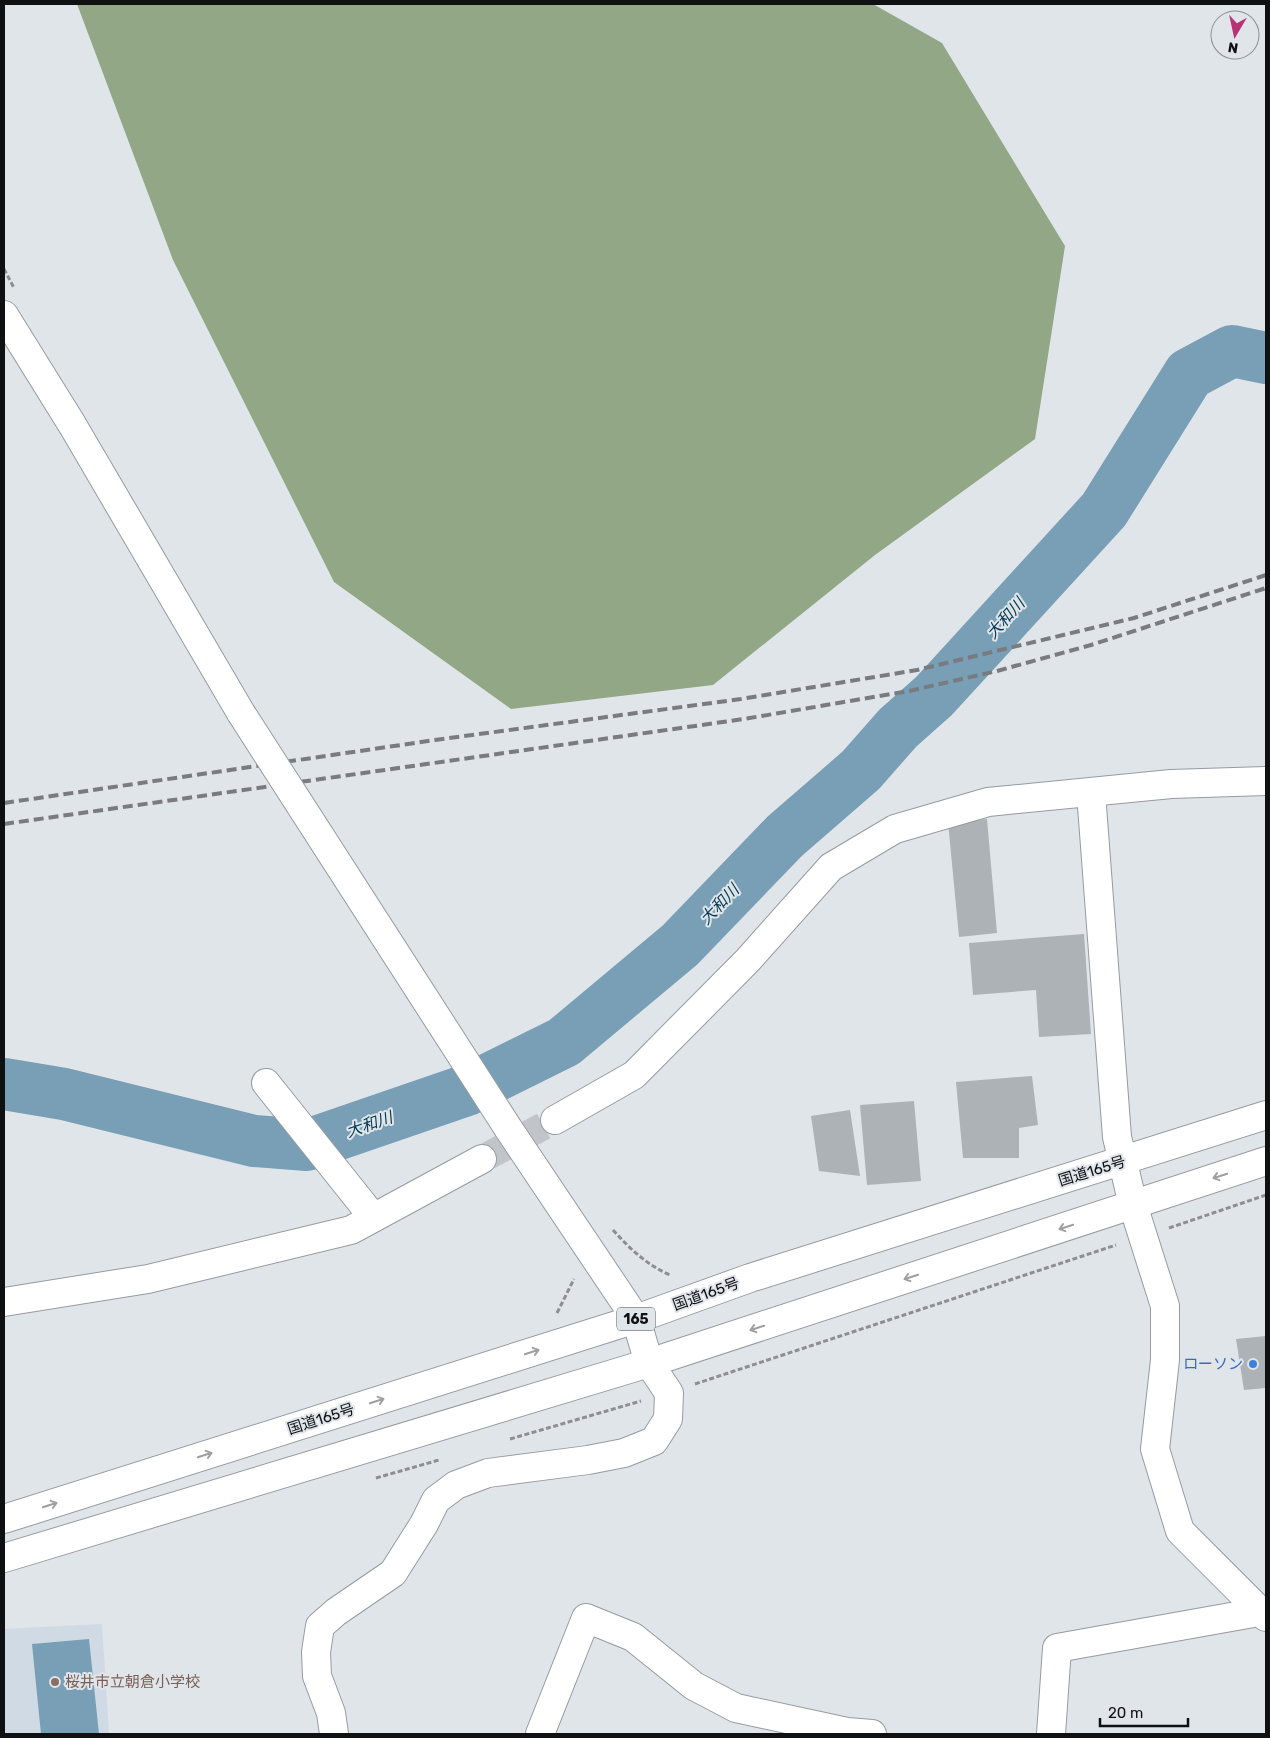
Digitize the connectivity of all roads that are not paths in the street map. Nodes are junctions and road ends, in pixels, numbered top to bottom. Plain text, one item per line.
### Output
1 (4, 315) edge
2 (1266, 781) edge
3 (1091, 793) junction
4 (266, 1083) dead end
5 (1266, 1115) edge
6 (555, 1120) tunnel mouth
7 (482, 1159) tunnel mouth
8 (1123, 1161) junction
9 (1266, 1161) edge
10 (1133, 1205) junction
11 (372, 1217) junction
12 (4, 1302) edge
13 (636, 1319) junction
14 (649, 1363) junction
15 (4, 1519) edge
16 (4, 1558) edge
17 (1262, 1614) edge
18 (334, 1734) edge
19 (540, 1734) edge
20 (872, 1734) edge
21 (1051, 1734) edge

1 - 13 main road, bridge
2 - 3 main road
3 - 6 main road
3 - 8 main road
4 - 11 main road
5 - 8 main road, 国道165号 / 165
7 - 11 main road
8 - 10 main road
8 - 13 main road, 国道165号 / 165
9 -> 10 main road
10 -> 14 main road
10 - 17 main road
11 - 12 main road
13 - 14 main road
15 -> 13 main road, 国道165号 / 165
14 - 16 main road
14 - 18 main road
17 - 21 main road
19 - 20 main road

